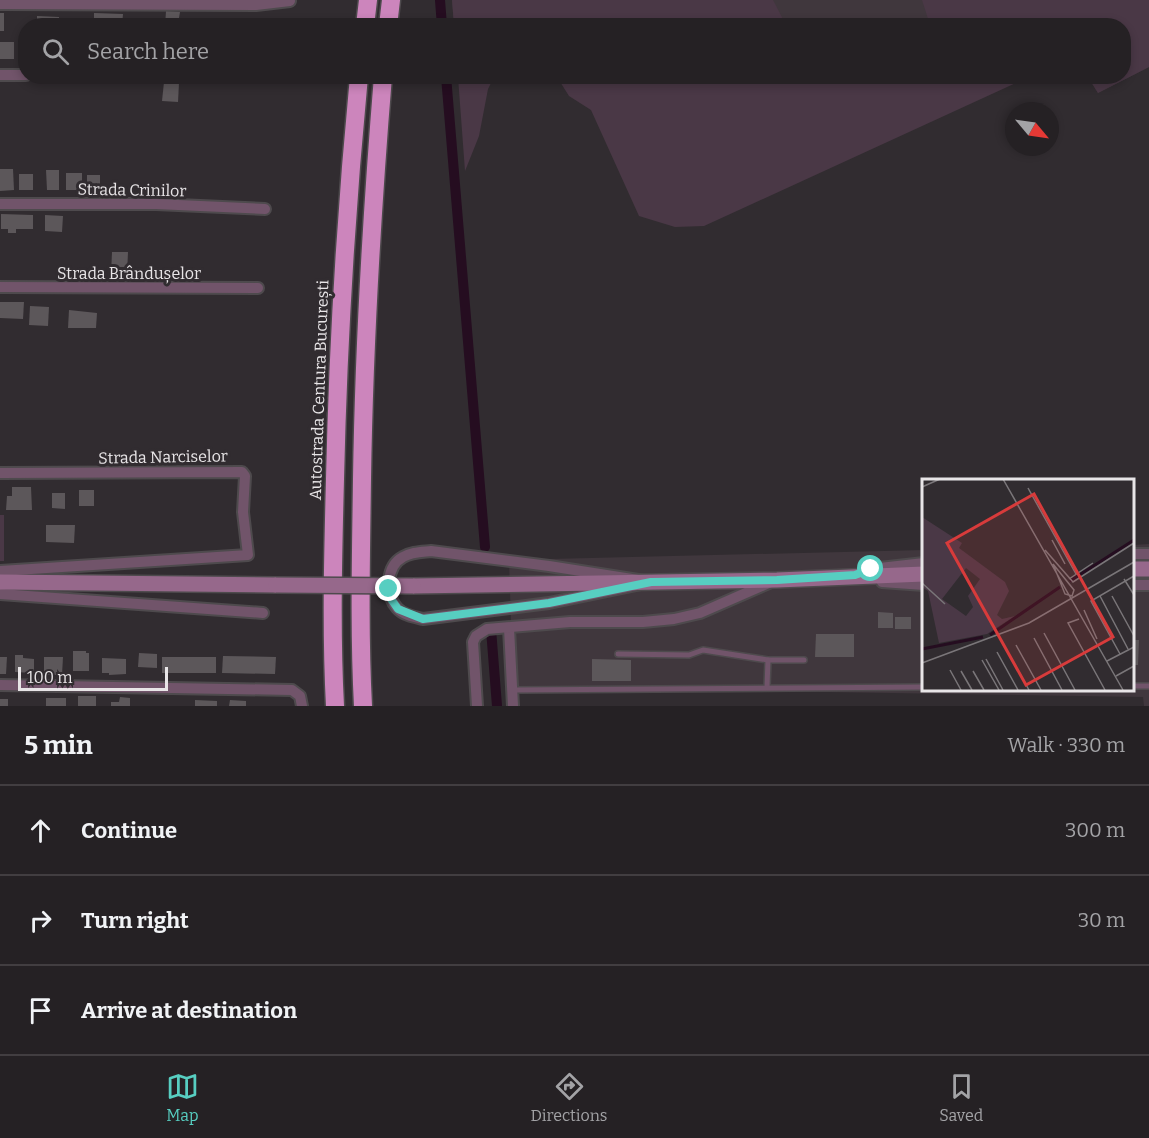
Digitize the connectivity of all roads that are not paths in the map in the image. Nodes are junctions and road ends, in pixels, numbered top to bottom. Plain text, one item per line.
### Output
1 (368, 0) edge
2 (391, 0) edge
3 (291, 1) edge
4 (0, 4) edge
5 (366, 18) edge
6 (389, 18) edge
7 (0, 75) edge
8 (18, 75) edge
9 (358, 84) edge
10 (382, 84) edge
11 (0, 204) edge
12 (264, 209) dead end
13 (0, 287) edge
14 (258, 288) dead end
15 (0, 473) edge
16 (922, 563) edge
17 (0, 571) edge
18 (922, 574) edge
19 (855, 575) junction
20 (777, 580) junction
21 (0, 582) edge
22 (651, 582) junction
23 (922, 585) edge
24 (0, 594) edge
25 (263, 613) dead end
26 (509, 628) junction
27 (618, 654) dead end
28 (768, 660) junction
29 (804, 660) dead end
30 (0, 685) edge
31 (767, 687) junction
32 (922, 687) edge
33 (512, 690) junction
34 (302, 706) edge
35 (335, 706) edge
36 (363, 706) edge
37 (477, 706) edge
38 (513, 706) edge

1 - 5 highway
2 - 6 highway
3 - 4 street
7 - 8 street
9 - 35 highway, Autostrada Centura București
10 - 36 highway
11 - 12 street, Strada Crinilor
13 - 14 street, Strada Brândușelor
15 - 17 street, Strada Narciselor
16 - 19 street
18 - 19 main road
19 - 20 main road
19 - 23 street
20 - 22 main road
20 - 26 street
21 - 22 main road, bridge
22 - 22 street
24 - 25 street
26 - 33 street
26 - 37 street
27 - 28 lane
28 - 29 lane
28 - 31 lane
30 - 34 street
31 - 32 lane
31 - 33 lane
33 - 38 street

